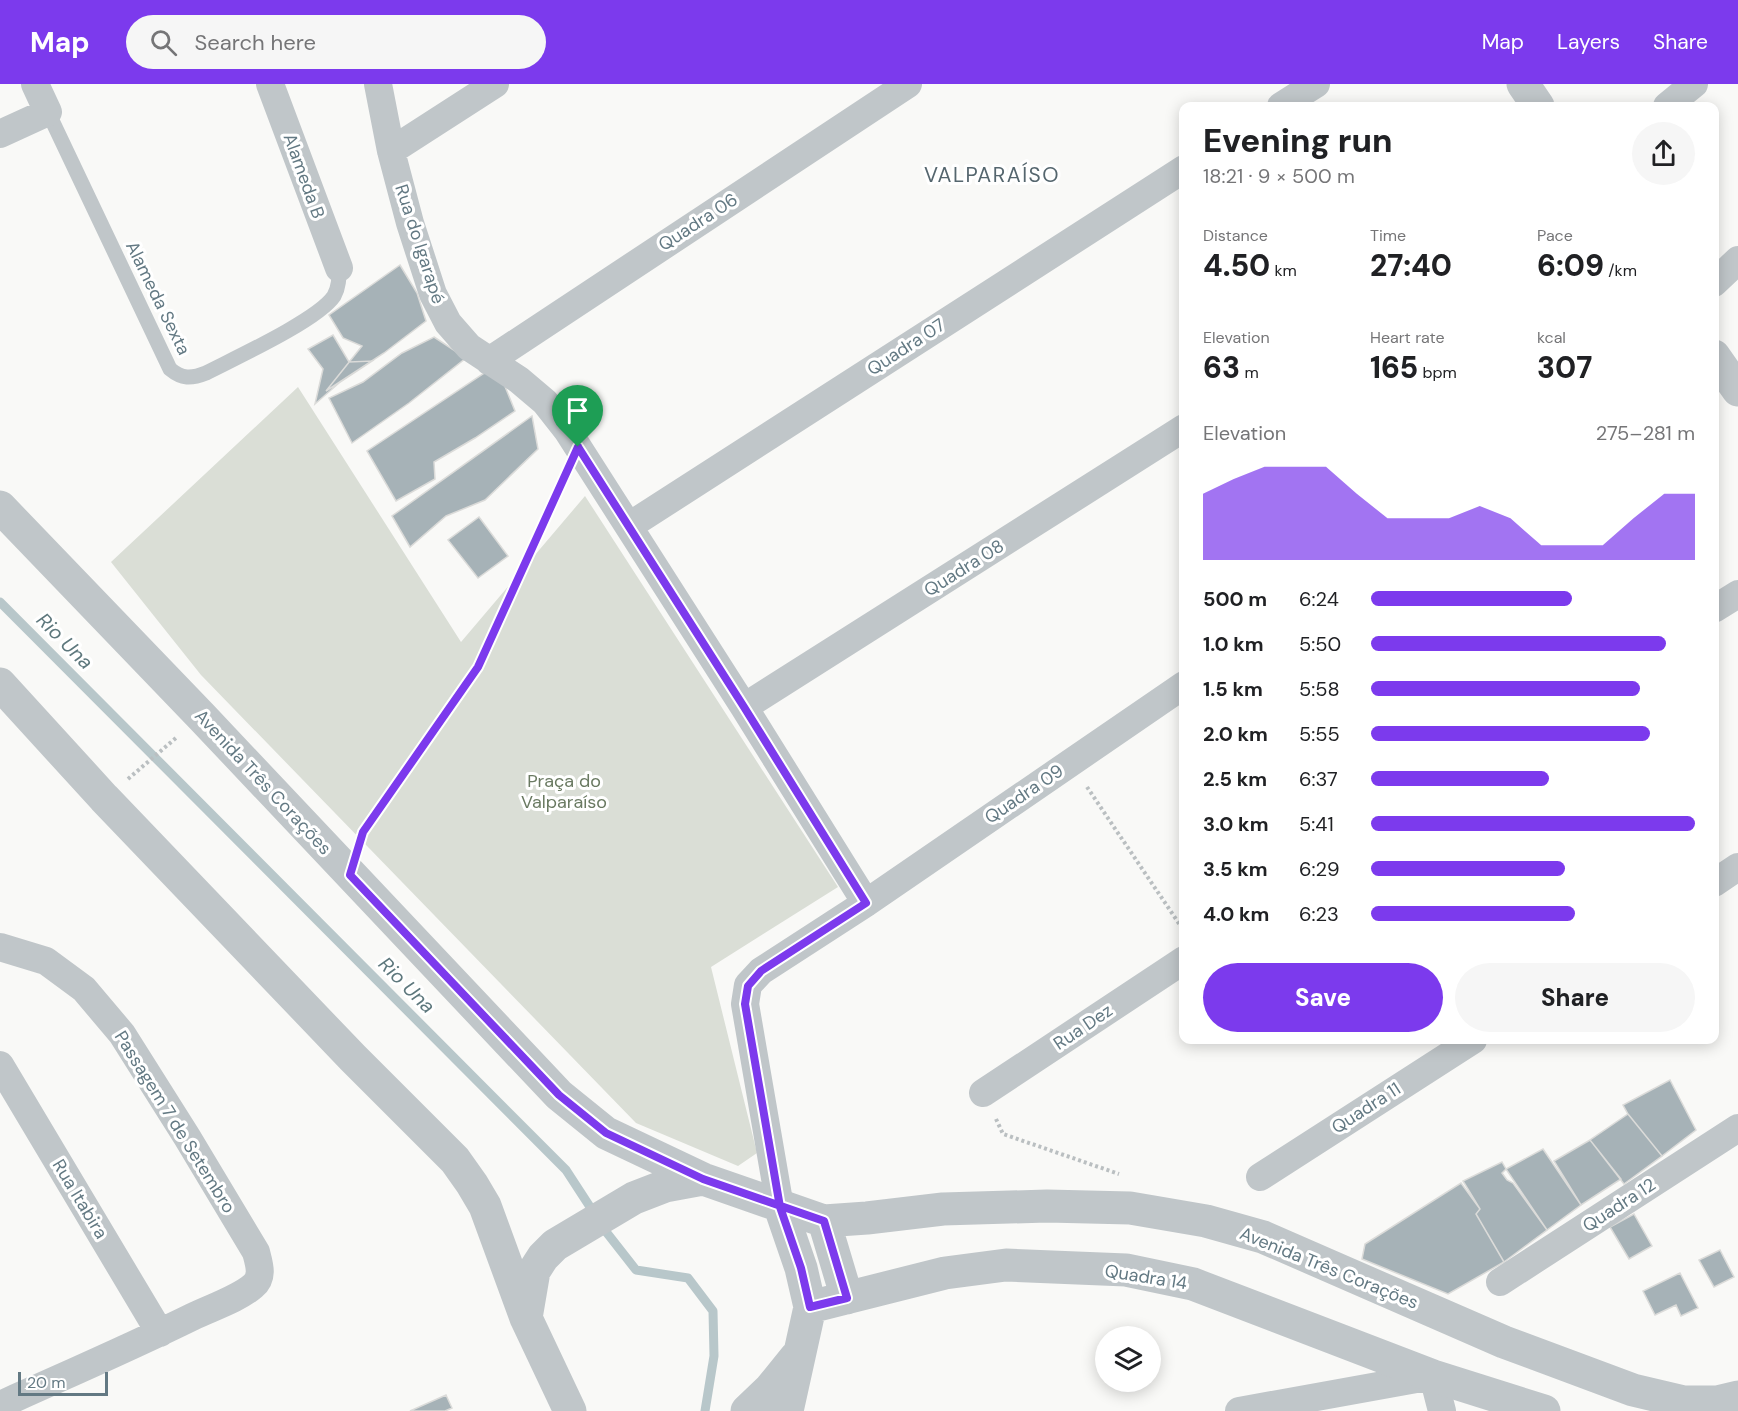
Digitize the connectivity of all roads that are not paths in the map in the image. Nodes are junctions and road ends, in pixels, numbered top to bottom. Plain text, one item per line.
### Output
1 (35, 84) edge
2 (270, 84) edge
3 (378, 84) edge
4 (495, 84) edge
5 (908, 84) edge
6 (1316, 84) edge
7 (1523, 84) edge
8 (1694, 84) edge
9 (1287, 102) edge
10 (1535, 102) edge
11 (1672, 102) edge
12 (48, 112) junction
13 (0, 134) edge
14 (391, 151) junction
15 (1179, 172) edge
16 (1738, 260) edge
17 (339, 268) joint
18 (1719, 278) edge
19 (489, 361) junction
20 (1719, 363) edge
21 (1738, 390) edge
22 (1179, 431) edge
23 (0, 507) edge
24 (629, 526) junction
25 (1738, 594) edge
26 (1719, 606) edge
27 (0, 684) edge
28 (1179, 688) edge
29 (744, 707) junction
30 (1738, 867) edge
31 (1719, 880) edge
32 (866, 903) junction
33 (0, 947) edge
34 (1179, 963) edge
35 (1467, 1044) edge
36 (0, 1065) edge
37 (983, 1093) road end
38 (1738, 1128) edge
39 (1260, 1177) dead end
40 (703, 1179) junction
41 (780, 1207) junction
42 (824, 1221) junction
43 (1500, 1282) dead end
44 (847, 1298) junction
45 (810, 1307) junction
46 (526, 1318) junction
47 (160, 1333) junction
48 (798, 1355) junction
49 (1434, 1376) junction
50 (1738, 1397) edge
51 (0, 1405) edge
52 (570, 1411) edge
53 (747, 1411) edge
54 (787, 1411) edge
55 (1239, 1411) edge
56 (1442, 1411) edge
57 (1544, 1411) edge

1 - 12 street
2 - 17 street, Alameda B
3 - 14 street, Rua do Igarapé
4 - 14 street
5 - 19 street, Quadra 06
6 - 9 street
7 - 10 street
8 - 11 street
12 - 13 street
12 - 17 lane, Alameda Sexta
14 - 19 street, Rua do Igarapé
15 - 24 street, Quadra 07
16 - 18 street
19 - 24 street, Rua do Igarapé
20 - 21 street
22 - 29 street, Quadra 08
23 - 40 street, Avenida Três Corações
24 - 29 street, Rua do Igarapé
25 - 26 street
27 - 46 street
28 - 32 street, Quadra 09
29 - 32 street, Rua do Igarapé
30 - 31 street
32 - 41 street
33 - 47 street, Passagem 7 de Setembro
34 - 37 street, Rua Dez
35 - 39 street, Quadra 11
36 - 47 street, Rua Itabira
38 - 43 street, Quadra 12
40 - 41 street, Avenida Três Corações
40 - 46 street
41 - 42 street, Avenida Três Corações
41 - 45 street
42 - 44 street
42 - 50 street, Avenida Três Corações
44 - 45 street, Quadra 14
44 - 49 street, Quadra 14
45 - 48 street
46 - 52 street
47 - 51 street
48 - 53 street
48 - 54 street
49 - 55 street
49 - 56 street
49 - 57 street

